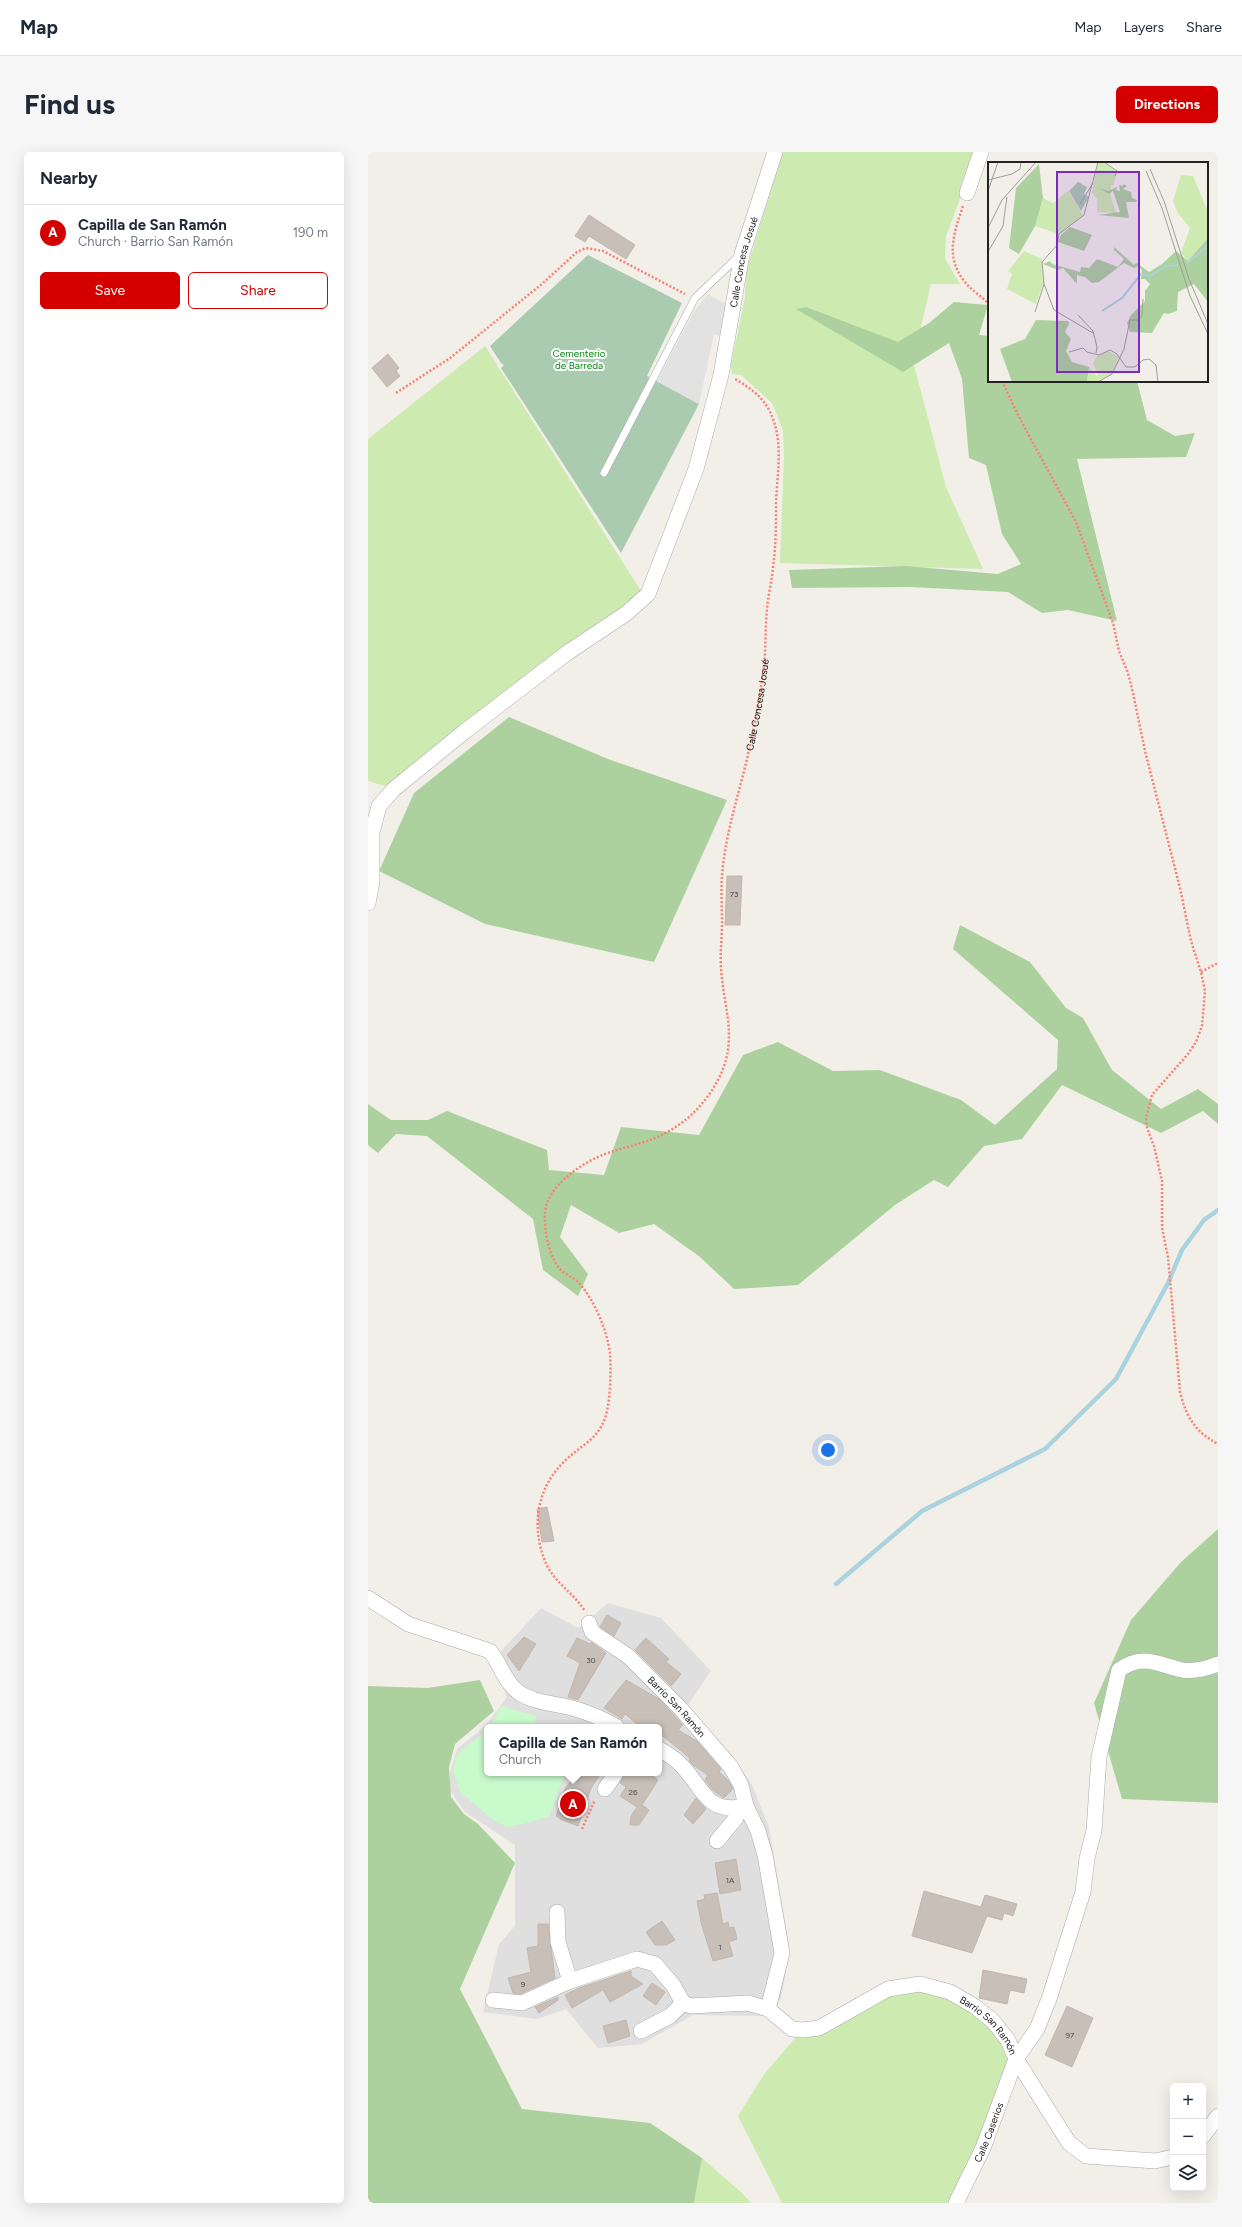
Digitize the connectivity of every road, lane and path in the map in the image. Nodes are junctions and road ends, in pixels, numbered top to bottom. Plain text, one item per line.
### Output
1 (775, 152) edge
2 (981, 152) edge
3 (967, 193) joint
4 (742, 254) junction
5 (695, 298) junction
6 (988, 303) edge
7 (721, 375) junction
8 (1002, 382) edge
9 (396, 393) dead end
10 (604, 472) dead end
11 (368, 903) edge
12 (1218, 963) edge
13 (1201, 972) junction
14 (1218, 1444) edge
15 (368, 1598) edge
16 (589, 1623) joint
17 (1218, 1664) edge
18 (610, 1724) edge
19 (662, 1751) edge
20 (614, 1776) edge
21 (605, 1789) joint
22 (742, 1807) junction
23 (582, 1829) dead end
24 (717, 1842) dead end
25 (557, 1912) dead end
26 (570, 1981) junction
27 (494, 2000) dead end
28 (683, 2003) junction
29 (768, 2009) junction
30 (641, 2031) dead end
31 (1016, 2059) junction
32 (1218, 2116) edge
33 (1206, 2132) edge
34 (1170, 2158) edge
35 (956, 2203) edge

1 - 4 street, Calle Concesa Josué
2 - 3 street
3 - 6 path
4 - 5 lane
4 - 7 street, Calle Concesa Josué
5 - 9 path
5 - 10 lane
7 - 11 street, Calle Concesa Josué
7 - 16 path, Calle Concesa Josué
8 - 13 path
12 - 13 path
13 - 14 path
15 - 18 street
16 - 22 street, Barrio San Ramón
17 - 31 street, Calle Caserios
19 - 22 street
20 - 21 street
21 - 23 path
22 - 24 street
22 - 29 street, Barrio San Ramón
25 - 26 street
26 - 27 street
26 - 28 street
28 - 29 street, Barrio San Ramón
28 - 30 street
29 - 31 street, Barrio San Ramón
31 - 34 street, Barrio San Ramón
31 - 35 street, Calle Caserios
32 - 33 street

